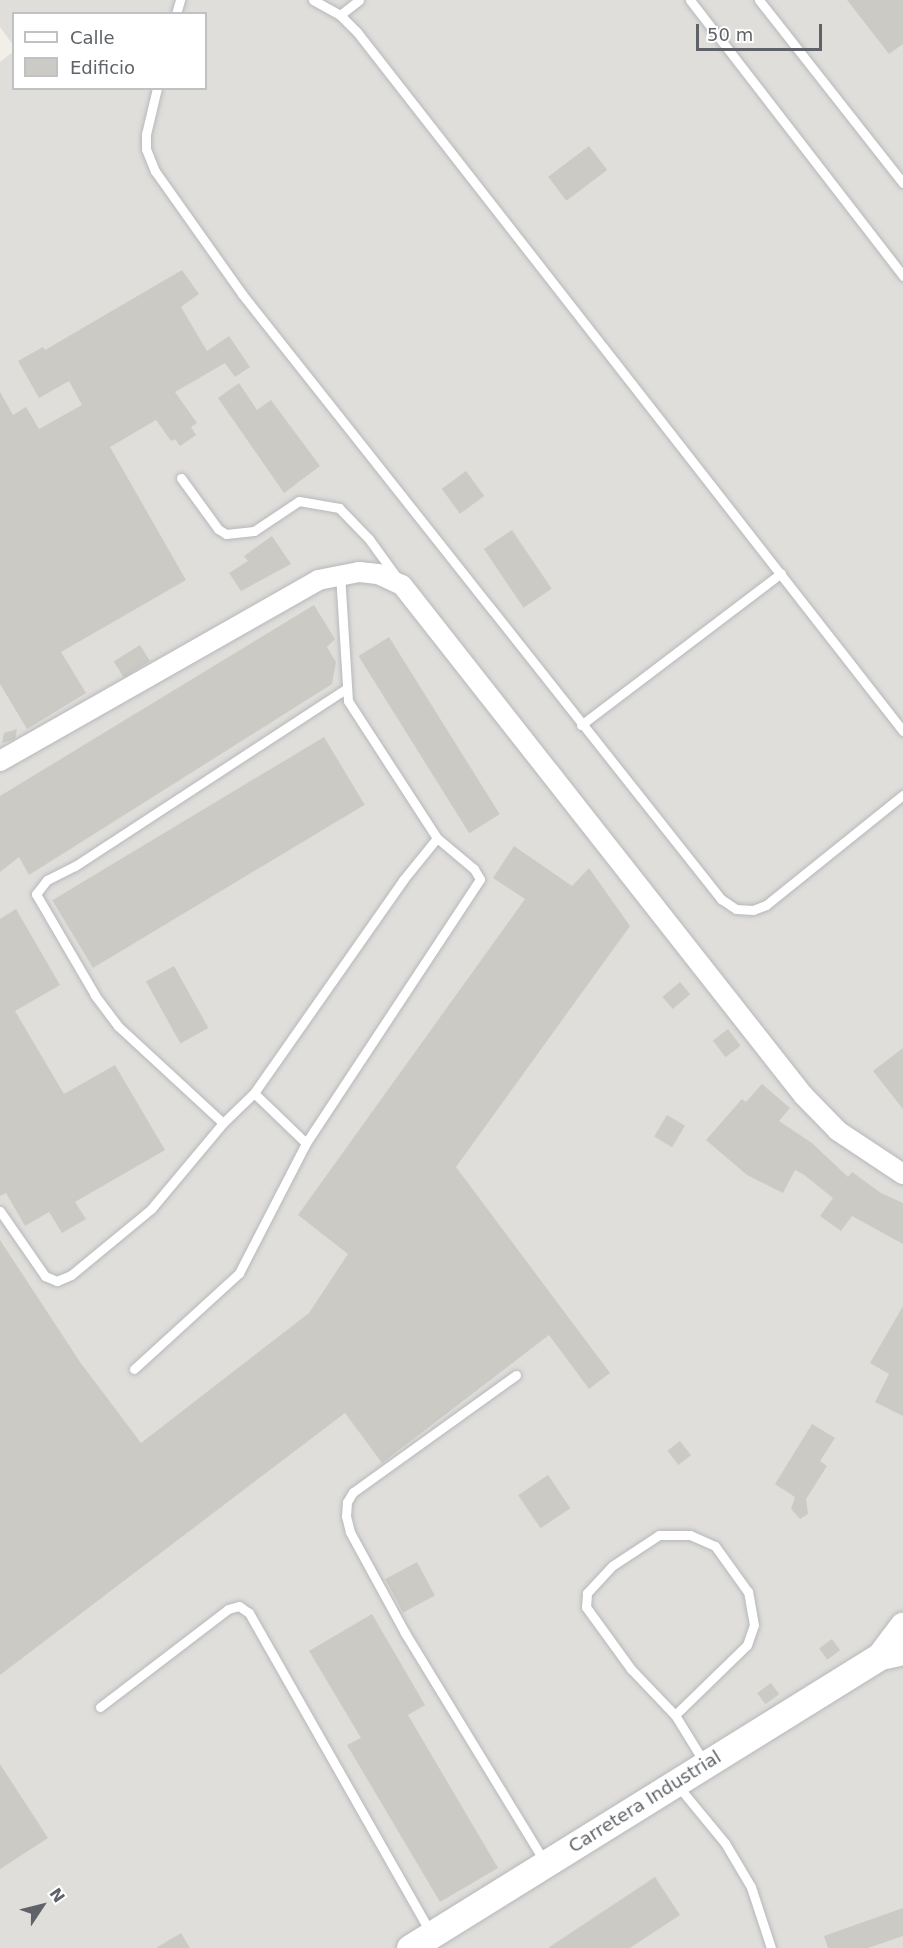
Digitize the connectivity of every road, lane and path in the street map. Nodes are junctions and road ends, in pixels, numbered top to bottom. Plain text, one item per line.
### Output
1 (313, 0) edge
2 (359, 0) edge
3 (690, 0) edge
4 (759, 0) edge
5 (340, 15) junction
6 (157, 90) edge
7 (903, 182) edge
8 (903, 276) edge
9 (181, 478) dead end
10 (340, 573) junction
11 (781, 573) junction
12 (402, 585) junction
13 (345, 689) junction
14 (581, 725) junction
15 (903, 731) edge
16 (0, 761) edge
17 (903, 795) edge
18 (437, 838) junction
19 (254, 1093) junction
20 (223, 1123) junction
21 (306, 1143) junction
22 (903, 1174) edge
23 (0, 1211) edge
24 (134, 1369) dead end
25 (516, 1375) dead end
26 (903, 1626) edge
27 (892, 1654) edge
28 (100, 1707) dead end
29 (675, 1715) junction
30 (705, 1764) junction
31 (676, 1784) junction
32 (545, 1864) junction
33 (420, 1941) edge
34 (771, 1948) edge

1 - 5 lane
2 - 5 lane
3 - 8 lane
4 - 7 lane
5 - 11 lane
6 - 14 lane
9 - 12 lane
10 - 12 street
10 - 13 lane
10 - 16 street
11 - 14 lane
11 - 15 lane
12 - 22 street
13 - 18 lane
13 - 20 lane
14 - 17 lane
18 - 19 lane
18 - 21 lane
19 - 20 lane
19 - 21 lane
20 - 23 lane
21 - 24 lane
25 - 32 lane
26 - 27 main road, Carretera Industrial
27 - 30 main road, Carretera Industrial
28 - 33 lane
29 - 29 lane
29 - 30 lane
30 - 31 main road, Carretera Industrial
31 - 32 main road, Carretera Industrial
31 - 34 lane
32 - 33 main road, Carretera Industrial

